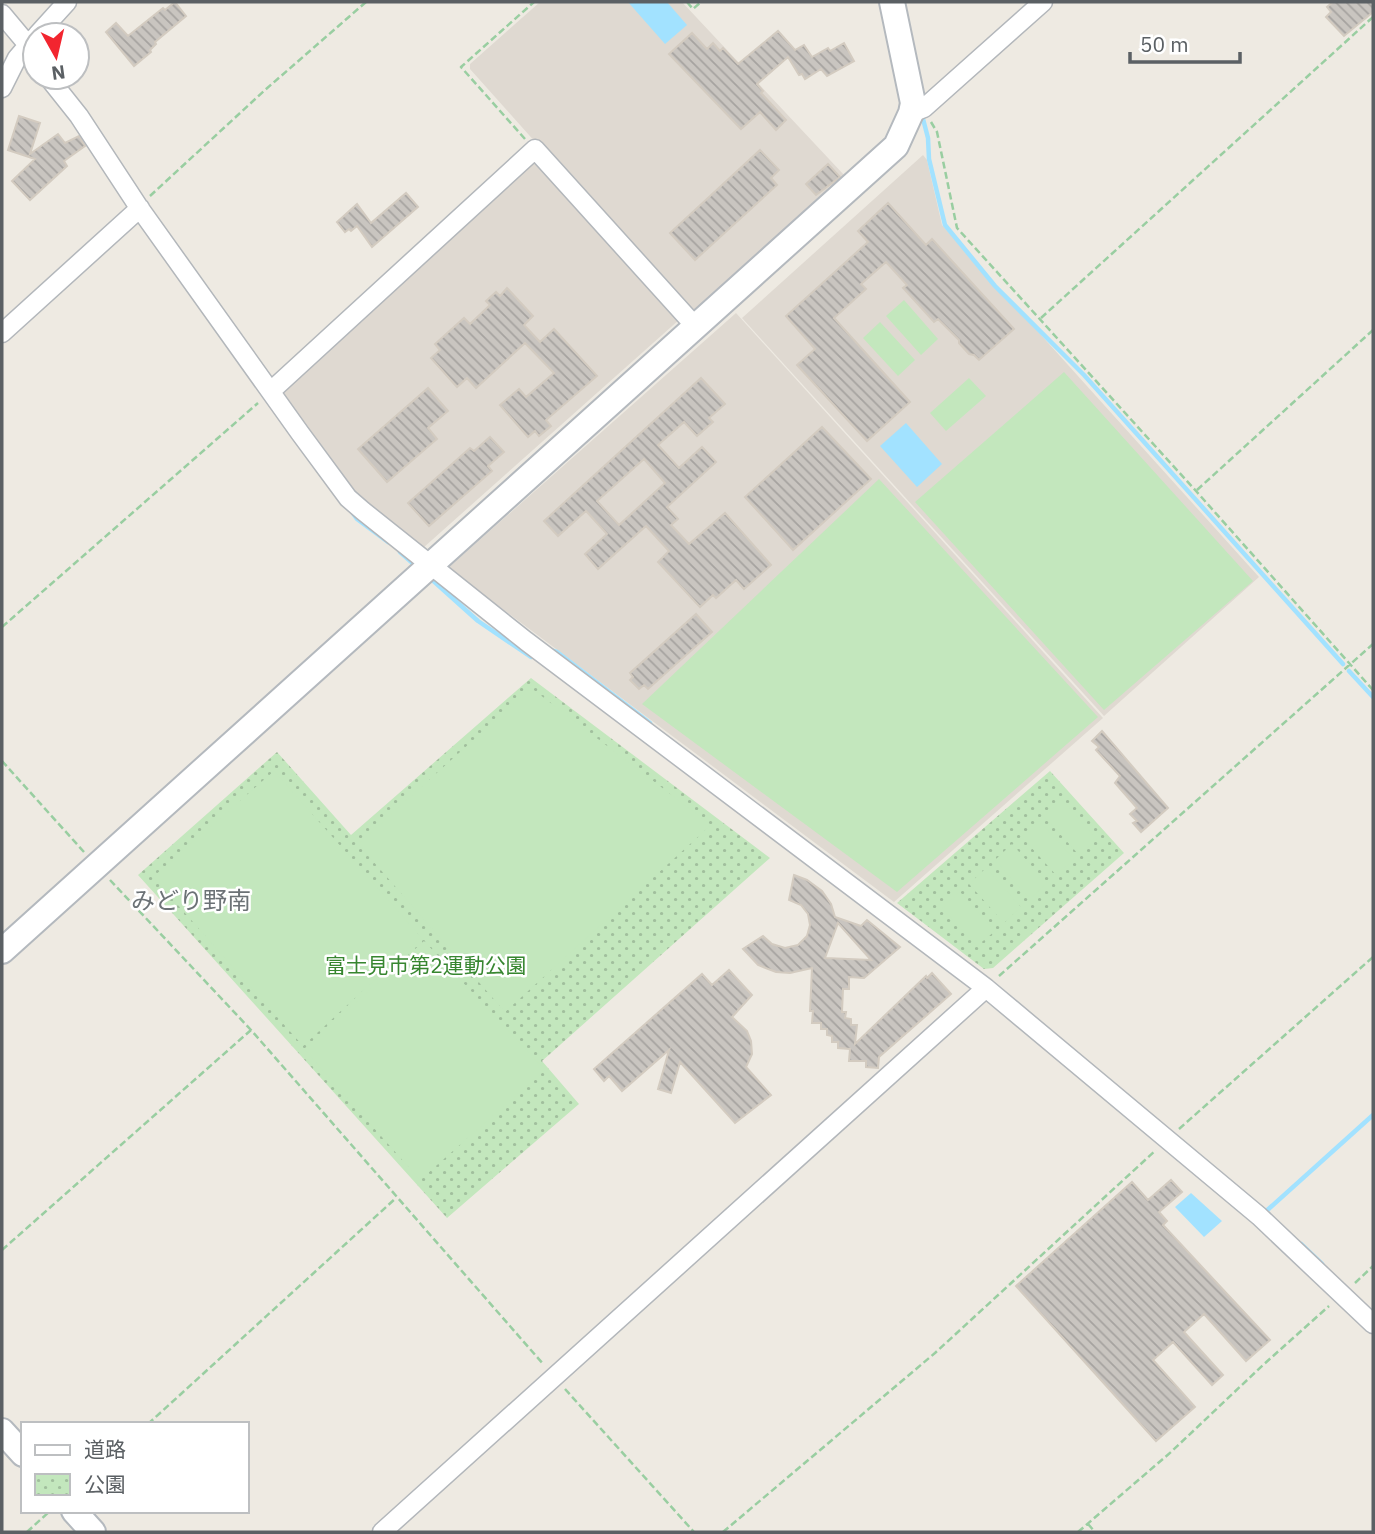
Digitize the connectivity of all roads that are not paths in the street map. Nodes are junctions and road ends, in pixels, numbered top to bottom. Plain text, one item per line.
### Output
1 (67, 2) edge
2 (892, 2) edge
3 (1043, 2) edge
4 (2, 14) edge
5 (52, 21) edge
6 (21, 31) edge
7 (21, 54) edge
8 (2, 88) edge
9 (59, 91) edge
10 (918, 111) junction
11 (139, 207) junction
12 (695, 326) junction
13 (2, 333) edge
14 (271, 391) junction
15 (431, 565) junction
16 (2, 951) edge
17 (986, 988) junction
18 (1373, 1324) edge
19 (2, 1431) edge
20 (21, 1452) edge
21 (76, 1513) edge
22 (93, 1532) edge
23 (382, 1532) edge

1 - 5 street
2 - 10 street
3 - 10 street
4 - 6 street
7 - 8 street
9 - 11 street
10 - 12 street
11 - 13 street
11 - 14 street
12 - 14 street
12 - 15 street
14 - 15 street
15 - 16 street
15 - 17 street
17 - 18 street
17 - 23 street
19 - 20 street
21 - 22 street

